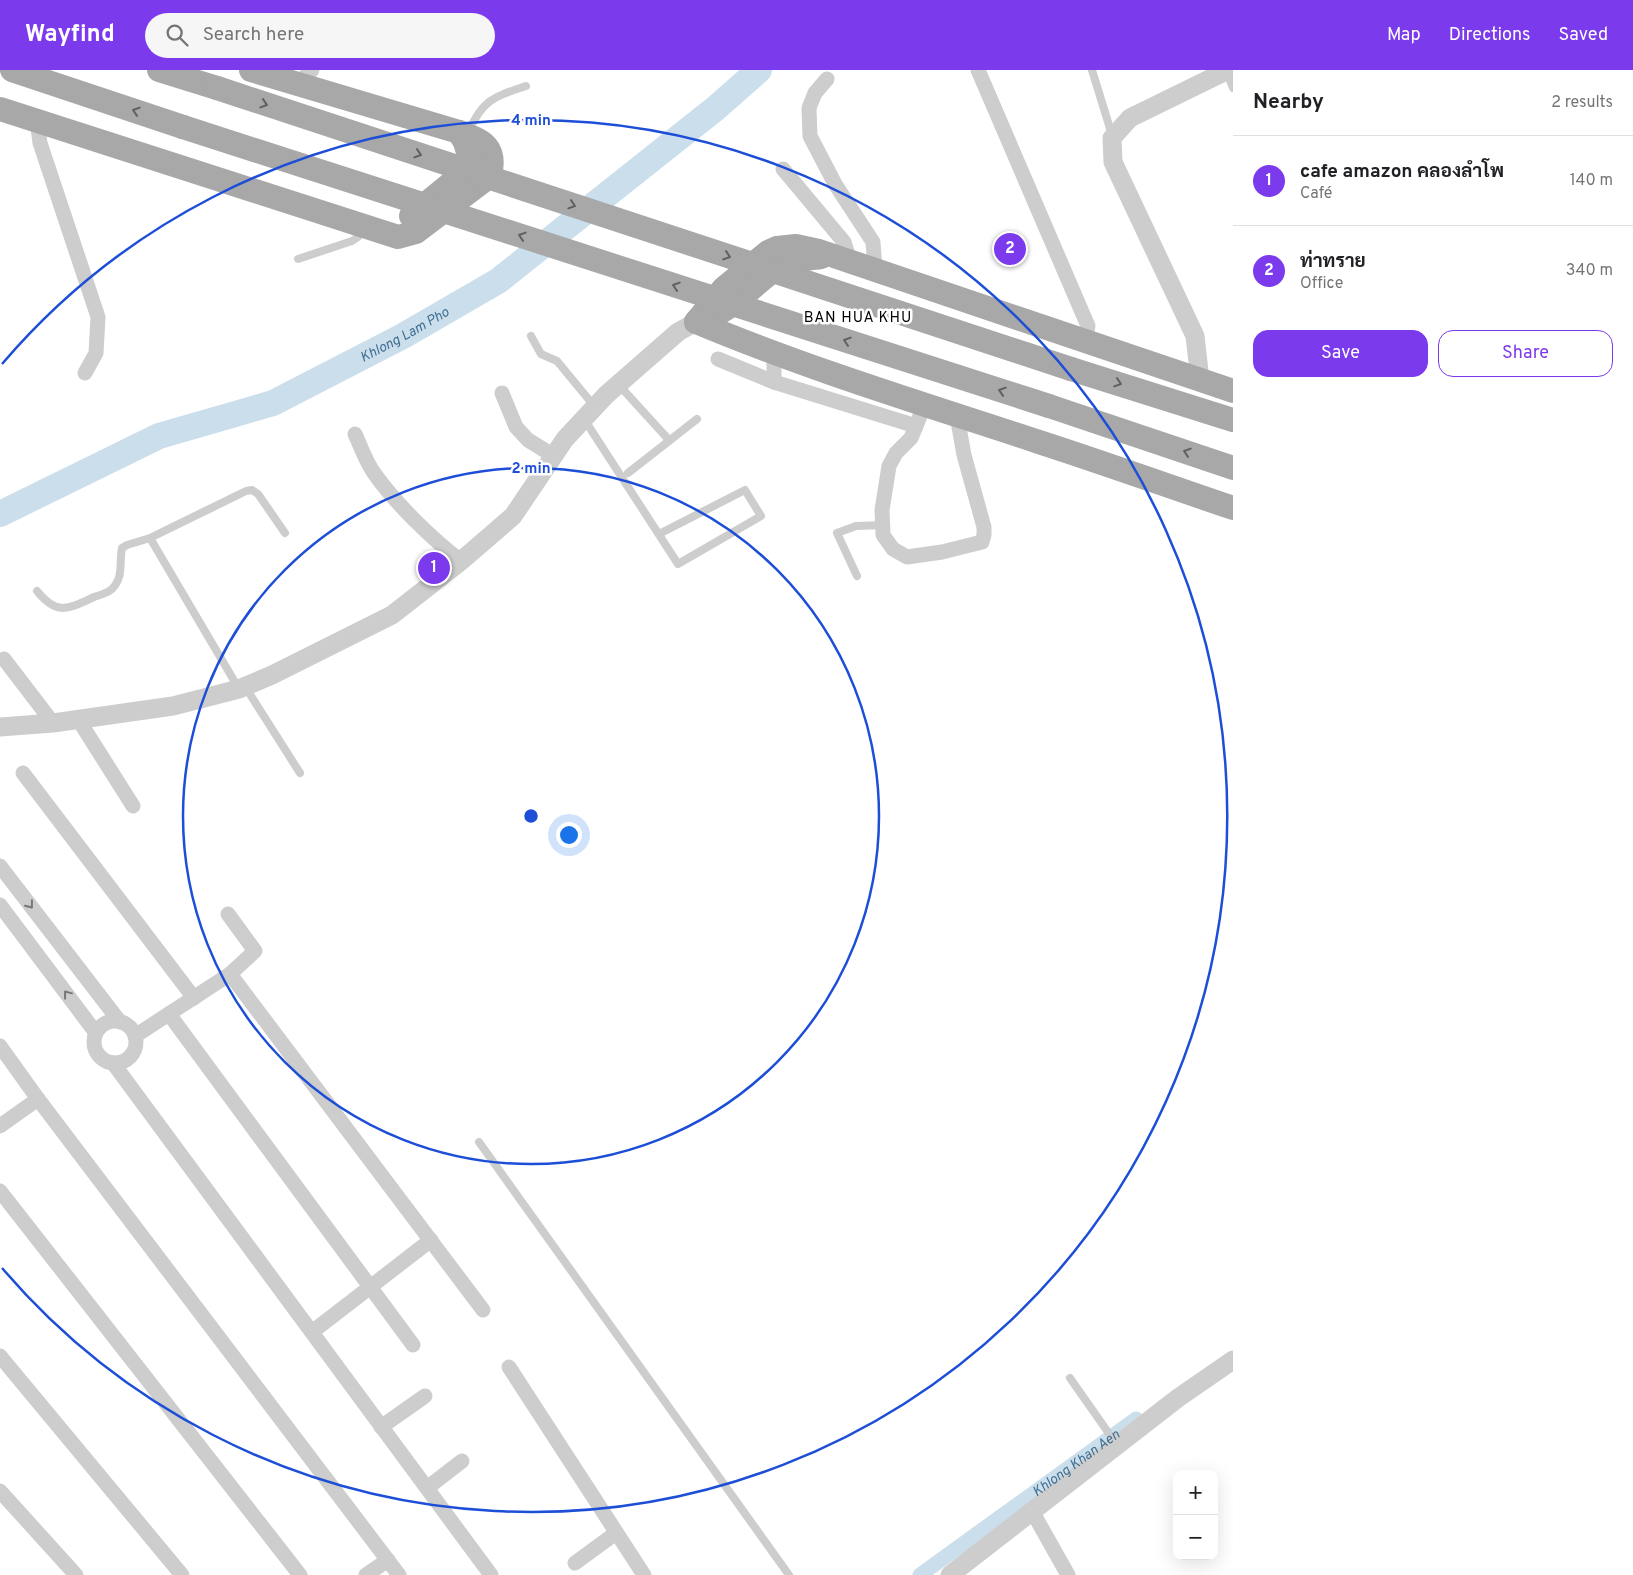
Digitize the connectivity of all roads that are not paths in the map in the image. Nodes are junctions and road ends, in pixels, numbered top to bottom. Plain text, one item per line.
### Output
1 (12, 70) edge
2 (159, 70) edge
3 (251, 70) edge
4 (978, 70) edge
5 (1092, 70) edge
6 (1229, 76) edge
7 (305, 77) edge
8 (828, 79) dead end
9 (526, 86) dead end
10 (0, 109) edge
11 (37, 120) junction
12 (463, 134) junction
13 (1112, 138) junction
14 (783, 169) dead end
15 (368, 227) junction
16 (841, 258) junction
17 (298, 259) dead end
18 (875, 270) junction
19 (696, 322) junction
20 (531, 336) dead end
21 (1085, 340) junction
22 (774, 352) junction
23 (718, 359) dead end
24 (85, 373) dead end
25 (1200, 380) junction
26 (774, 382) junction
27 (618, 384) junction
28 (1233, 391) edge
29 (502, 393) dead end
30 (590, 413) junction
31 (920, 415) junction
32 (957, 416) junction
33 (697, 419) dead end
34 (1233, 420) edge
35 (355, 434) dead end
36 (669, 440) junction
37 (554, 456) junction
38 (1233, 468) edge
39 (628, 472) dead end
40 (1233, 508) edge
41 (883, 525) junction
42 (285, 533) dead end
43 (659, 534) junction
44 (150, 538) junction
45 (461, 561) junction
46 (857, 576) dead end
47 (37, 590) dead end
48 (4, 659) dead end
49 (242, 688) junction
50 (78, 719) junction
51 (53, 723) junction
52 (0, 727) edge
53 (23, 773) dead end
54 (300, 773) dead end
55 (133, 806) dead end
56 (0, 866) edge
57 (0, 905) edge
58 (228, 914) dead end
59 (230, 974) junction
60 (194, 998) junction
61 (169, 1014) junction
62 (120, 1022) junction
63 (96, 1033) junction
64 (135, 1036) junction
65 (0, 1046) edge
66 (113, 1063) junction
67 (38, 1099) junction
68 (0, 1126) edge
69 (479, 1142) dead end
70 (0, 1191) edge
71 (431, 1240) junction
72 (370, 1287) junction
73 (483, 1310) dead end
74 (312, 1332) junction
75 (413, 1345) dead end
76 (0, 1356) edge
77 (1233, 1360) edge
78 (508, 1367) dead end
79 (1070, 1378) dead end
80 (425, 1396) dead end
81 (381, 1427) junction
82 (1114, 1442) junction
83 (462, 1461) dead end
84 (427, 1488) junction
85 (0, 1491) edge
86 (1032, 1511) junction
87 (616, 1533) junction
88 (388, 1560) junction
89 (575, 1562) dead end
90 (76, 1575) edge
91 (182, 1575) edge
92 (300, 1575) edge
93 (366, 1575) edge
94 (399, 1575) edge
95 (491, 1575) edge
96 (644, 1575) edge
97 (789, 1575) edge
98 (950, 1575) edge
99 (1068, 1575) edge

38 -> 1 main road, bridge
2 -> 34 main road, bridge
3 - 7 main road
4 - 21 street
5 - 13 lane
6 - 13 street
7 - 12 main road
8 - 18 street
9 - 12 lane
10 - 11 main road
11 - 15 main road
11 - 24 street
12 - 15 main road
13 - 25 street
14 - 16 street
15 - 17 lane
16 - 18 main road
16 - 19 main road
18 - 21 main road
19 - 22 main road
19 - 27 street
20 - 30 lane
21 - 25 main road
22 - 26 street
22 - 31 main road
23 - 26 street
25 - 28 main road
26 - 31 street
27 - 30 street
27 - 36 lane
29 - 37 street
30 - 37 street
30 - 43 lane
31 - 32 main road
31 - 41 street
32 - 40 main road
32 - 41 street
33 - 36 lane
35 - 45 street
36 - 39 lane
37 - 45 street
41 - 46 lane
42 - 44 lane
43 - 43 lane
44 - 47 lane
44 - 49 lane
45 - 49 street
48 - 51 street
49 - 50 street
49 - 54 lane
50 - 51 street
50 - 55 street
51 - 52 street
53 - 60 street
56 -> 62 street
63 -> 57 street
58 - 59 street
59 - 60 street
59 - 71 street
60 - 61 street
61 - 64 street
61 - 72 street
62 - 63 street
62 - 64 street
63 - 66 street
64 - 66 street
65 - 67 street
66 - 74 street
67 - 68 street
67 - 88 street
69 - 97 lane
70 - 92 street
71 - 72 street
71 - 73 street
72 - 74 street
72 - 75 street
74 - 81 street
76 - 91 street
77 - 82 street
78 - 87 street
79 - 82 lane
80 - 81 street
81 - 84 street
82 - 86 street
83 - 84 street
84 - 95 street
85 - 90 street
86 - 98 street
86 - 99 street
87 - 89 street
87 - 96 street
88 - 93 street
88 - 94 street

